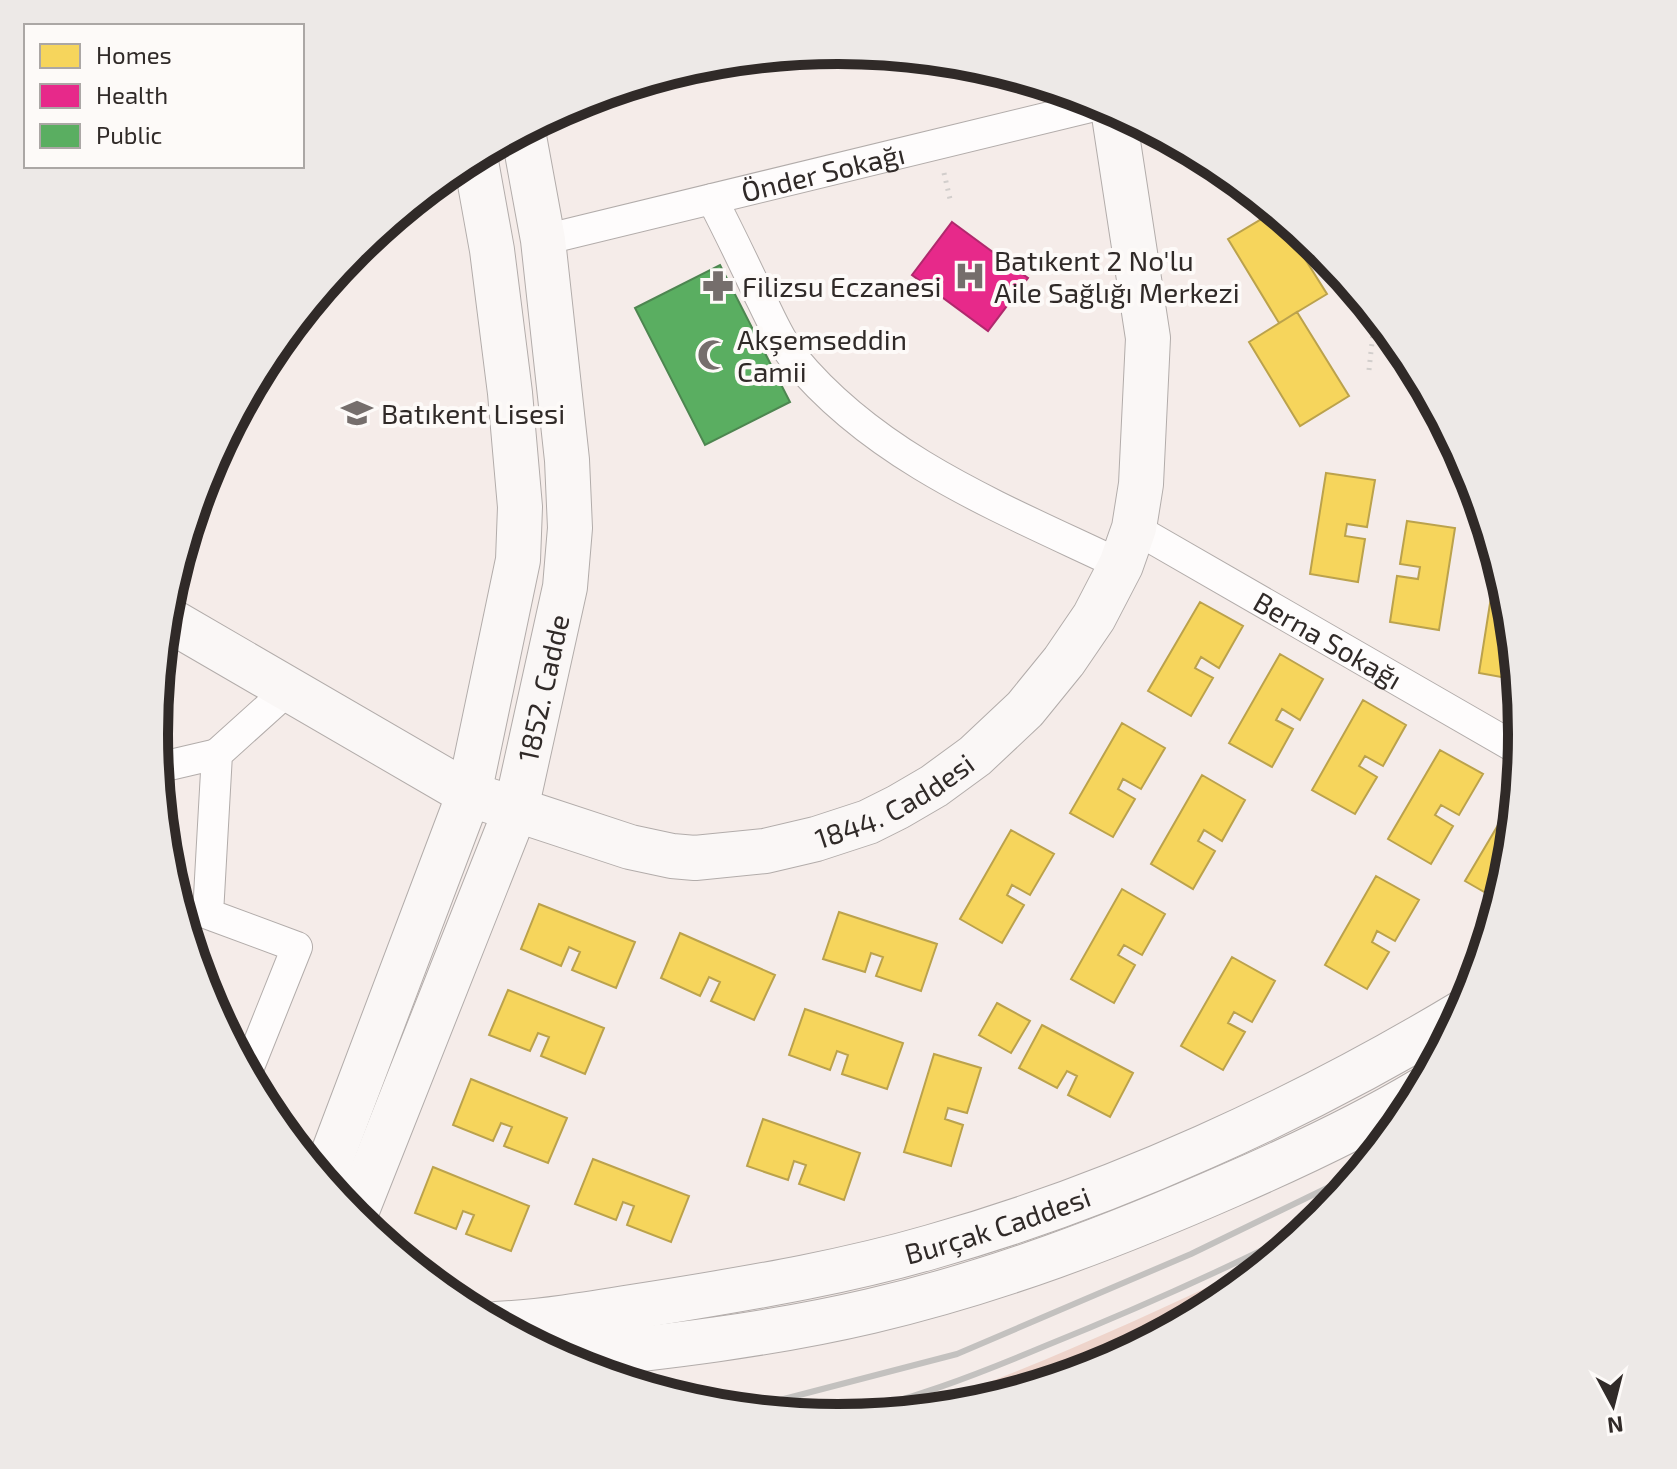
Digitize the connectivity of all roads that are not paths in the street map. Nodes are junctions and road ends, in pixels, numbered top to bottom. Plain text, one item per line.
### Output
1 (1080, 110) edge
2 (1115, 124) edge
3 (525, 142) edge
4 (478, 170) edge
5 (712, 199) junction
6 (543, 240) junction
7 (1127, 546) junction
8 (178, 625) edge
9 (289, 689) junction
10 (1509, 745) edge
11 (217, 754) junction
12 (169, 765) edge
13 (469, 794) junction
14 (516, 809) junction
15 (1444, 1023) edge
16 (252, 1059) edge
17 (1399, 1102) edge
18 (327, 1169) edge
19 (359, 1204) edge
20 (515, 1322) edge
21 (586, 1355) edge

1 - 5 street, Önder Sokağı
2 - 7 street, 1844. Caddesi
3 - 6 street, 1852. Cadde
4 - 13 street, 1852. Cadde
5 - 6 street, Önder Sokağı
5 - 7 street, Berna Sokağı
6 - 14 street, 1852. Cadde
7 - 10 street, Berna Sokağı
7 - 14 street, 1844. Caddesi
8 - 9 street, 1844. Caddesi
9 - 11 street
9 - 13 street, 1844. Caddesi
11 - 12 street
11 - 16 street
13 - 14 street, 1844. Caddesi
13 - 18 street, 1852. Cadde
14 - 19 street, 1852. Cadde
15 - 20 street, Burçak Caddesi
17 - 21 street, Burçak Caddesi

